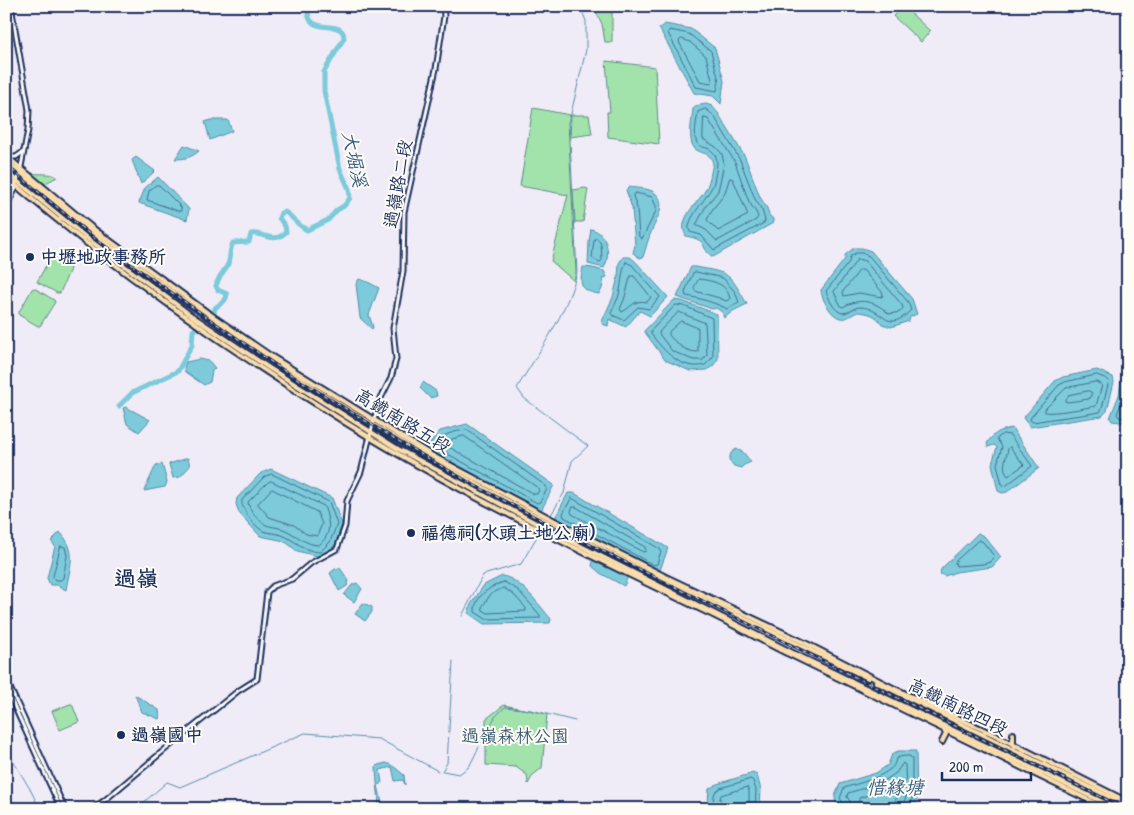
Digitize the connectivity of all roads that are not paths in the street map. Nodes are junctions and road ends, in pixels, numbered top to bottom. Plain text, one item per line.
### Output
1 (11, 6) edge
2 (443, 6) edge
3 (24, 149) junction
4 (7, 158) edge
5 (20, 170) junction
6 (6, 172) edge
7 (6, 177) edge
8 (16, 184) junction
9 (6, 199) edge
10 (6, 207) edge
11 (255, 350) junction
12 (272, 357) junction
13 (254, 362) junction
14 (269, 368) junction
15 (315, 384) junction
16 (327, 396) junction
17 (373, 422) junction
18 (371, 435) junction
19 (470, 489) junction
20 (506, 500) junction
21 (486, 502) junction
22 (523, 504) junction
23 (619, 569) junction
24 (634, 572) junction
25 (756, 620) junction
26 (770, 630) junction
27 (804, 644) junction
28 (792, 654) junction
29 (6, 679) edge
30 (6, 688) edge
31 (895, 689) junction
32 (878, 693) junction
33 (910, 700) junction
34 (890, 703) junction
35 (966, 726) junction
36 (944, 730) junction
37 (960, 734) junction
38 (1013, 734) dead end
39 (942, 742) dead end
40 (1001, 743) junction
41 (1015, 746) junction
42 (995, 751) junction
43 (1094, 798) junction
44 (1128, 802) edge
45 (1128, 806) edge
46 (61, 809) edge
47 (65, 809) edge
48 (92, 809) edge
49 (1108, 809) edge
50 (1117, 809) edge

1 - 3 street
2 - 17 street, 過嶺路二段
3 - 4 street
3 - 5 street
4 - 5 main road
5 - 8 street
5 - 11 main road, 高鐵南路五段
5 - 12 main road, 高鐵南路五段
6 - 8 main road
7 - 8 main road
8 - 9 street
8 - 10 street
8 - 13 main road, 高鐵南路五段
8 - 14 main road, 高鐵南路五段
11 - 12 main road
11 - 16 main road, 高鐵南路五段
12 - 15 main road, 高鐵南路五段
13 - 14 main road
13 - 18 main road, 高鐵南路五段
14 - 18 main road, 高鐵南路五段
15 - 16 main road
15 - 17 main road, 高鐵南路五段
16 - 17 main road, 高鐵南路五段
17 - 18 street, 過嶺路二段
17 - 20 main road, 高鐵南路五段
17 - 22 main road, 高鐵南路五段
18 - 19 main road, 高鐵南路五段
18 - 21 main road, 高鐵南路五段
18 - 48 street, 過嶺路二段
19 - 21 main road
19 - 24 main road, 高鐵南路五段
20 - 22 main road
20 - 26 main road, 高鐵南路五段
21 - 23 main road, 高鐵南路五段
22 - 25 main road, 高鐵南路五段
23 - 24 main road
23 - 28 main road, 高鐵南路五段
24 - 28 main road, 高鐵南路五段
25 - 26 main road
25 - 27 main road, 高鐵南路五段
26 - 27 main road, 高鐵南路五段
27 - 31 main road, 高鐵南路四段
27 - 33 main road, 高鐵南路四段
28 - 32 main road, 高鐵南路四段
28 - 34 main road, 高鐵南路四段
29 - 47 street
30 - 46 street
31 - 33 main road
31 - 41 main road, 高鐵南路四段
32 - 34 main road
32 - 37 main road, 高鐵南路四段
33 - 35 main road, 高鐵南路四段
34 - 36 main road, 高鐵南路四段
35 - 37 main road
35 - 40 main road, 高鐵南路四段
36 - 39 main road
36 - 49 main road, 高鐵南路四段
37 - 42 main road, 高鐵南路四段
38 - 41 main road
40 - 42 main road
40 - 45 main road, 高鐵南路四段
41 - 44 main road, 高鐵南路四段
42 - 43 main road, 高鐵南路四段
43 - 49 main road
43 - 50 main road, 高鐵南路四段

